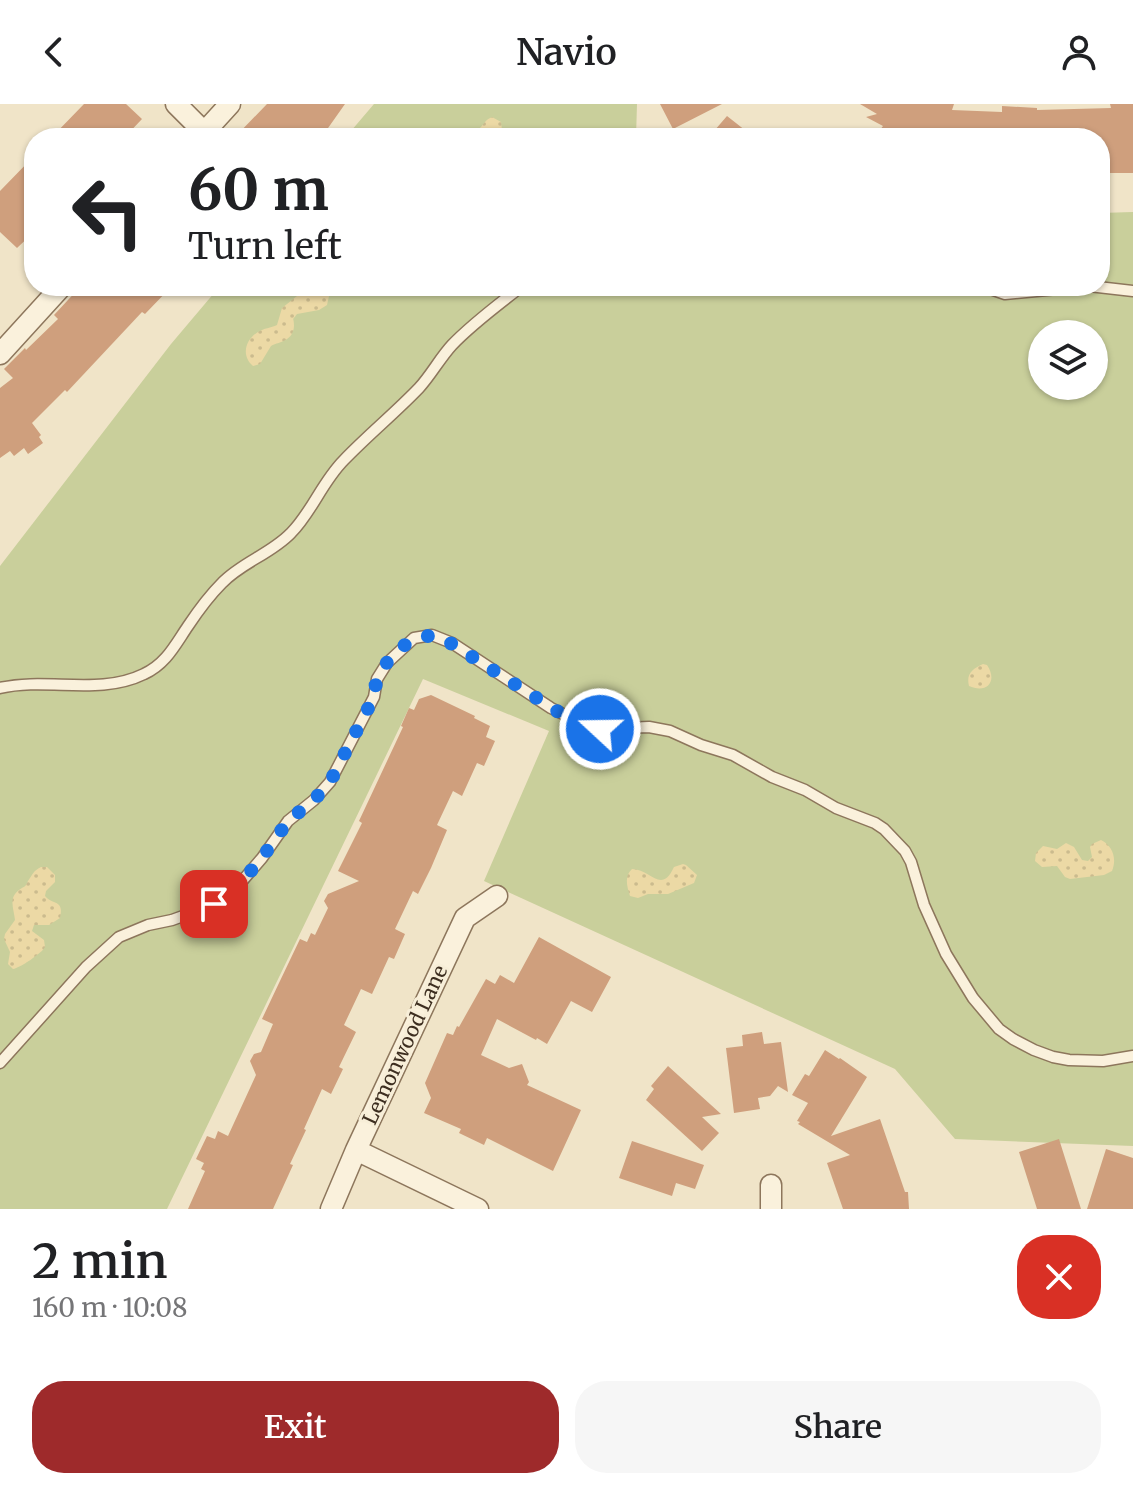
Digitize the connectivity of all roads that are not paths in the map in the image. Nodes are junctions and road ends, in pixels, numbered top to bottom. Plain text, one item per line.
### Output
1 (176, 104) edge
2 (230, 104) edge
3 (196, 128) edge
4 (208, 128) edge
5 (1110, 288) edge
6 (1133, 291) edge
7 (53, 296) edge
8 (510, 296) edge
9 (0, 354) edge
10 (0, 688) edge
11 (497, 896) dead end
12 (1133, 1056) edge
13 (0, 1063) edge
14 (356, 1150) junction
15 (771, 1185) dead end
16 (331, 1209) edge
17 (478, 1209) edge
18 (771, 1209) edge

1 - 3 street
2 - 4 street
5 - 6 lane
7 - 9 street
8 - 10 lane
11 - 14 street, Lemonwood Lane
12 - 13 lane
14 - 16 street, Lemonwood Lane
14 - 17 street
15 - 18 street

